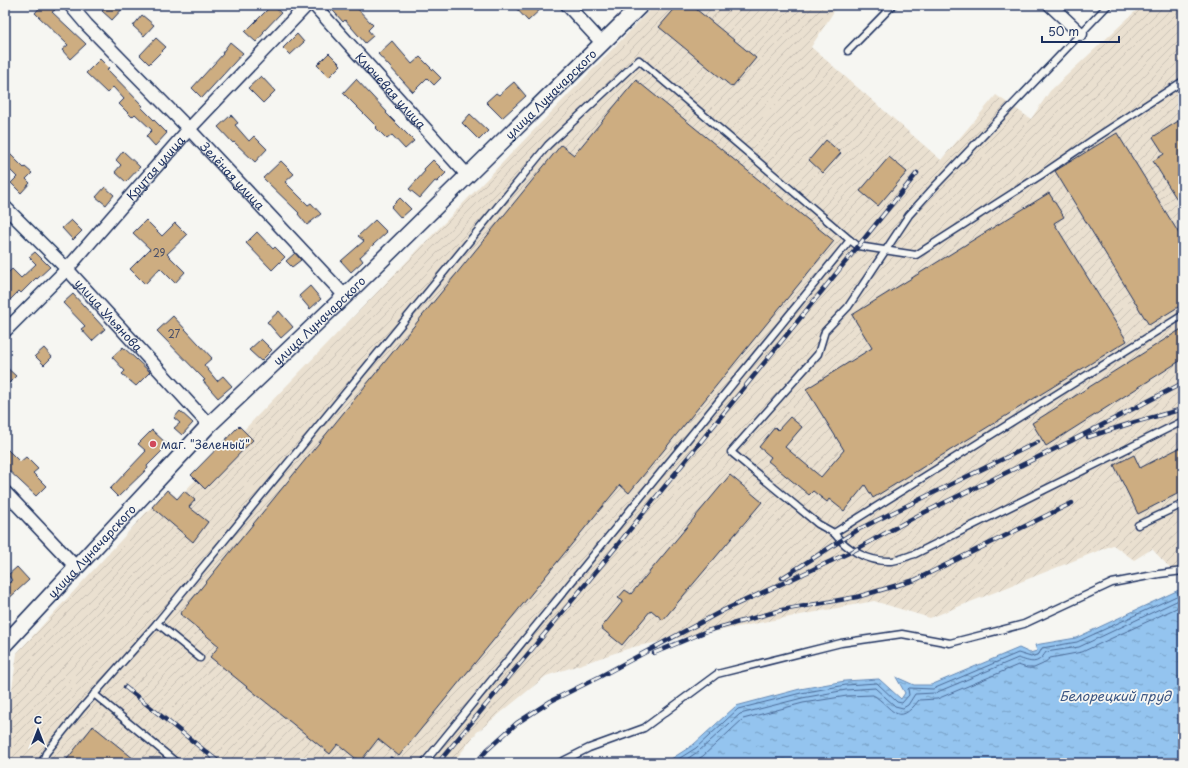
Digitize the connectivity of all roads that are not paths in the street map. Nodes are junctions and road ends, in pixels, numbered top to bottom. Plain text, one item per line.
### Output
1 (70, 5) edge
2 (307, 5) edge
3 (314, 5) edge
4 (567, 5) edge
5 (641, 5) edge
6 (892, 5) edge
7 (1050, 5) edge
8 (1108, 5) edge
9 (1081, 34) junction
10 (602, 43) junction
11 (848, 52) dead end
12 (1183, 81) edge
13 (189, 129) junction
14 (468, 176) junction
15 (5, 207) edge
16 (850, 240) junction
17 (885, 251) junction
18 (67, 269) junction
19 (345, 296) junction
20 (1183, 315) edge
21 (5, 331) edge
22 (1183, 421) edge
23 (209, 425) junction
24 (5, 492) edge
25 (1183, 504) edge
26 (1138, 525) dead end
27 (834, 533) junction
28 (76, 567) junction
29 (1183, 571) edge
30 (157, 623) junction
31 (5, 644) edge
32 (200, 658) dead end
33 (94, 694) junction
34 (42, 763) edge
35 (177, 763) edge
36 (424, 763) edge
37 (559, 763) edge

1 - 13 street, Зелёная улица
2 - 13 street, Крутая улица
3 - 14 street, Ключевая улица
4 - 10 street
5 - 10 street, улица Луначарского
6 - 11 lane
7 - 9 street
8 - 9 lane
9 - 17 lane
10 - 14 street, улица Луначарского
12 - 17 lane
13 - 18 street, Крутая улица
13 - 19 street, Зелёная улица
14 - 19 street, улица Луначарского
15 - 18 street, улица Ульянова
16 - 17 lane
16 - 30 lane
16 - 36 lane
17 - 27 lane
18 - 21 street, Крутая улица
18 - 23 street, улица Ульянова
19 - 23 street, улица Луначарского
20 - 27 lane
22 - 27 lane
23 - 28 street, улица Луначарского
24 - 28 street
25 - 26 lane
28 - 31 street, улица Луначарского
29 - 37 lane
30 - 32 lane
30 - 33 lane
33 - 34 lane
33 - 35 lane

